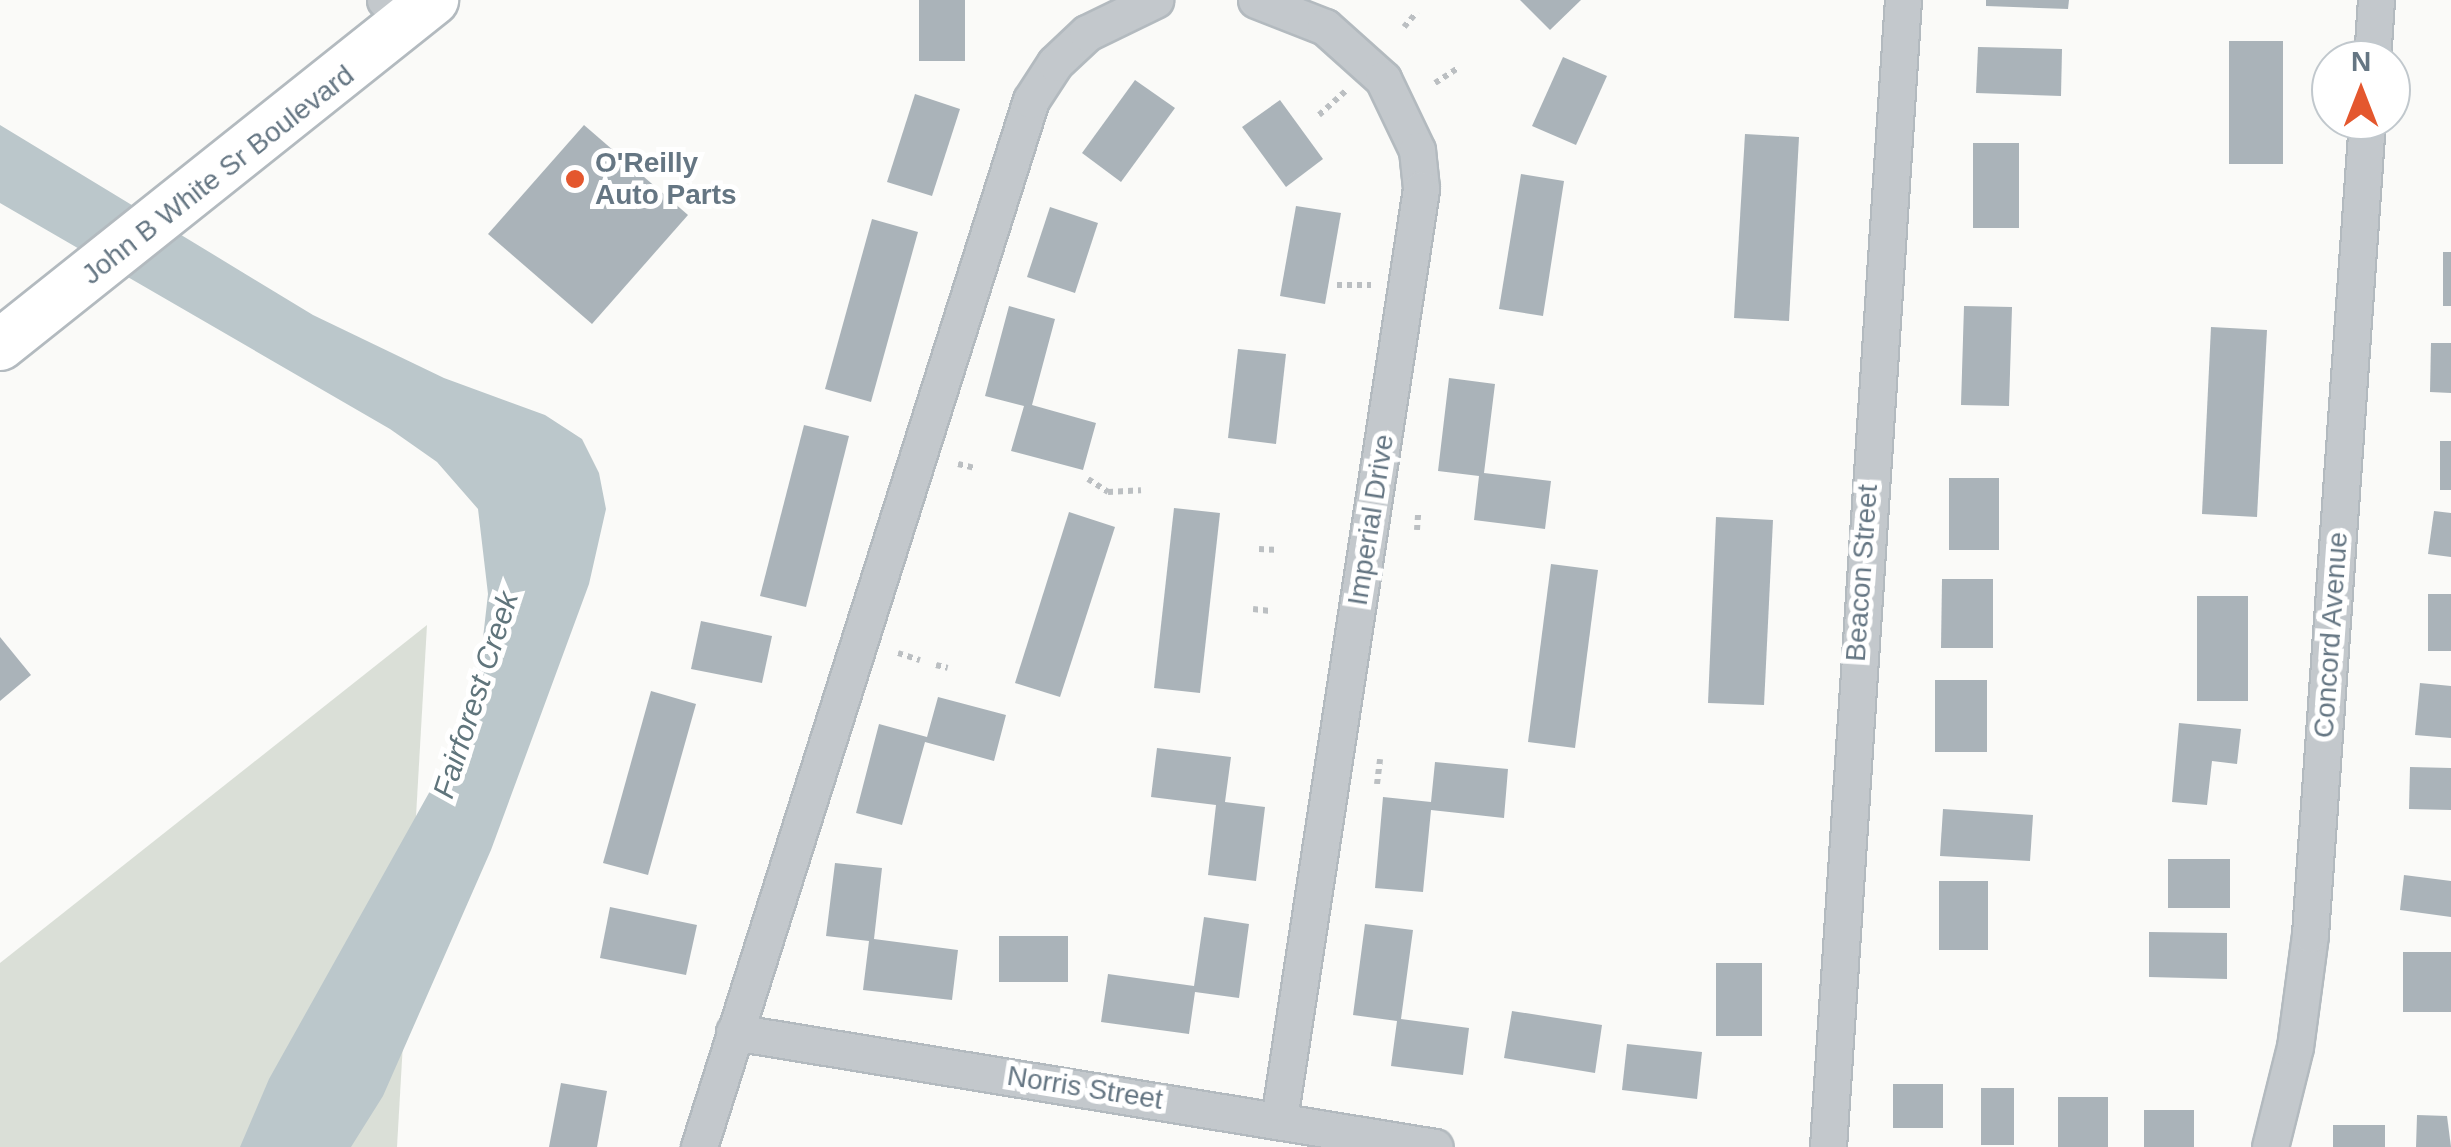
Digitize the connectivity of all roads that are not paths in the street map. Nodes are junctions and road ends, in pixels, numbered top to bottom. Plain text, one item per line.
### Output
1 (1155, 0) edge
2 (1256, 0) edge
3 (1903, 0) edge
4 (2376, 0) edge
5 (411, 5) edge
6 (2373, 40) edge
7 (2367, 140) edge
8 (0, 345) edge
9 (734, 1032) junction
10 (1279, 1119) junction
11 (699, 1147) edge
12 (1434, 1147) edge
13 (1828, 1147) edge
14 (2270, 1147) edge

1 - 9 street
2 - 10 street, Imperial Drive
3 - 13 street, Beacon Street
4 - 6 street
5 - 8 main road, John B White Sr Boulevard
7 - 14 street, Concord Avenue
9 - 10 street, Norris Street
9 - 11 street
10 - 12 street, Norris Street

